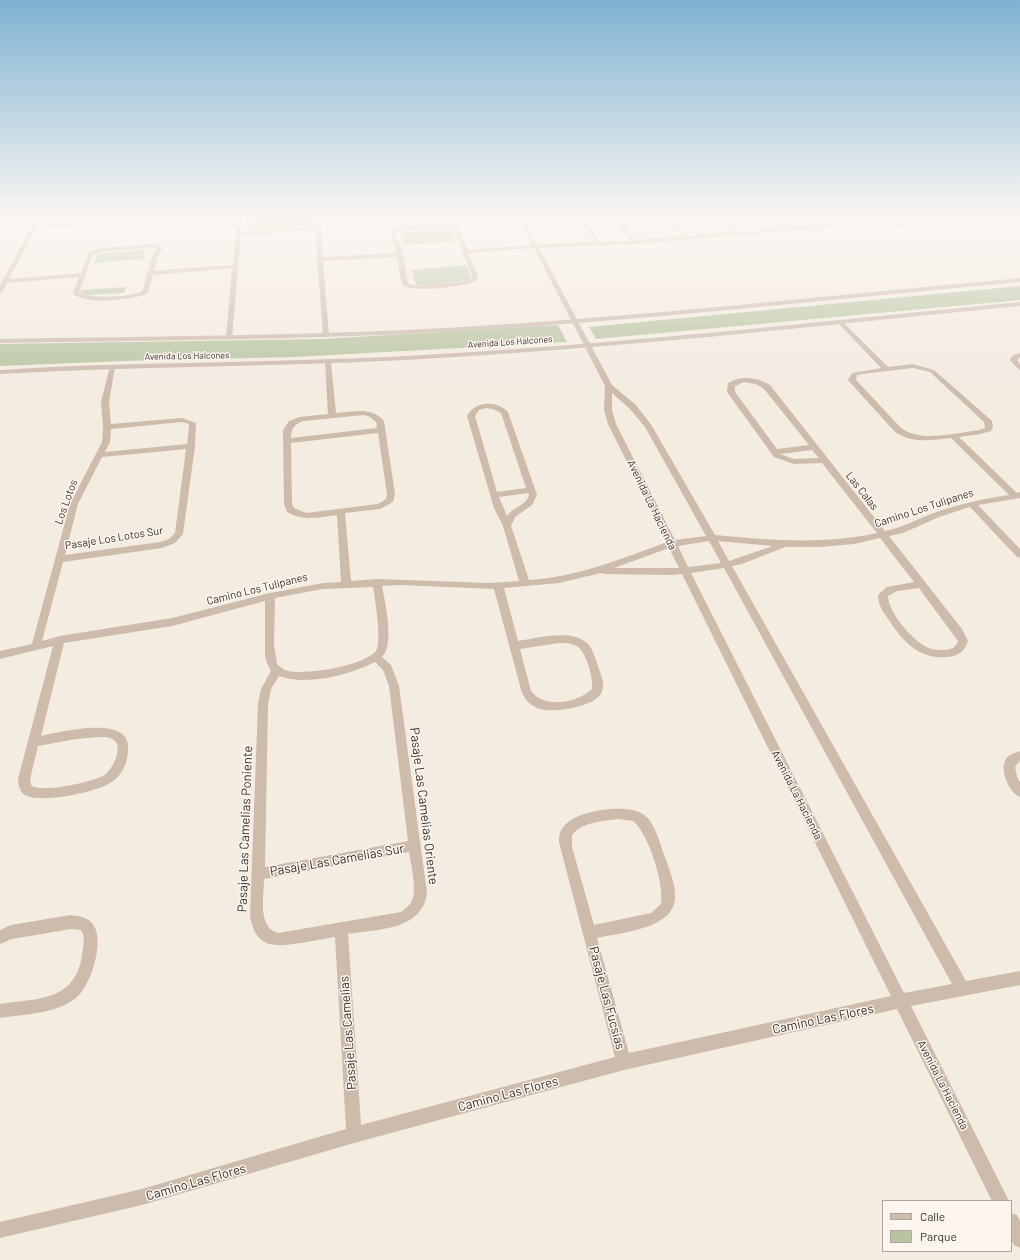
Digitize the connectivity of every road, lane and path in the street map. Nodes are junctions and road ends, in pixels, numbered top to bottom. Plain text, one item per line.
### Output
1 (152, 273) edge
2 (10, 274) edge
3 (235, 274) edge
4 (321, 274) edge
5 (404, 274) edge
6 (474, 274) edge
7 (550, 274) edge
8 (82, 275) joint
9 (1020, 280) edge
10 (6, 281) junction
11 (0, 291) edge
12 (1020, 304) edge
13 (575, 321) junction
14 (839, 321) junction
15 (326, 335) junction
16 (229, 338) junction
17 (0, 342) edge
18 (588, 345) junction
19 (1020, 355) edge
20 (328, 362) junction
21 (112, 367) junction
22 (1020, 368) edge
23 (886, 369) junction
24 (0, 372) edge
25 (609, 386) junction
26 (332, 416) junction
27 (107, 427) junction
28 (381, 430) junction
29 (953, 435) junction
30 (287, 441) junction
31 (191, 446) junction
32 (814, 447) junction
33 (775, 452) junction
34 (100, 455) junction
35 (824, 460) junction
36 (531, 490) junction
37 (494, 495) junction
38 (1017, 496) edge
39 (972, 504) junction
40 (498, 508) junction
41 (341, 511) junction
42 (515, 511) junction
43 (507, 526) junction
44 (884, 535) junction
45 (712, 538) junction
46 (757, 542) junction
47 (671, 544) junction
48 (787, 544) junction
49 (764, 552) junction
50 (1020, 555) edge
51 (59, 559) junction
52 (727, 565) junction
53 (685, 571) junction
54 (594, 572) junction
55 (376, 582) junction
56 (346, 584) junction
57 (525, 584) junction
58 (921, 584) junction
59 (498, 585) junction
60 (270, 596) junction
61 (60, 640) junction
62 (36, 646) junction
63 (514, 646) junction
64 (0, 655) edge
65 (376, 658) junction
66 (277, 670) junction
67 (34, 742) junction
68 (1020, 756) edge
69 (1020, 792) edge
70 (415, 845) junction
71 (258, 874) junction
72 (341, 930) junction
73 (589, 933) junction
74 (0, 936) edge
75 (1020, 978) edge
76 (963, 989) junction
77 (900, 1001) junction
78 (0, 1011) edge
79 (624, 1062) junction
80 (354, 1135) junction
81 (1000, 1200) edge
82 (1012, 1223) edge
83 (0, 1230) edge
84 (1020, 1239) edge

1 - 8 street
2 - 10 street
3 - 16 street
4 - 15 street
5 - 6 street
7 - 13 street, Avenida La Hacienda
8 - 10 street
9 - 13 street, Avenida Los Halcones
10 - 11 street
12 - 14 street, Avenida Los Halcones
13 - 15 street, Avenida Los Halcones
13 - 18 street, Avenida La Hacienda
14 - 18 street, Avenida Los Halcones
14 - 23 street
15 - 16 street, Avenida Los Halcones
16 - 17 street, Avenida Los Halcones
18 - 20 street, Avenida Los Halcones
18 - 25 street, Avenida La Hacienda
19 - 22 street
20 - 21 street, Avenida Los Halcones
20 - 26 street
21 - 24 street, Avenida Los Halcones
21 - 27 street, Los Lotos
23 - 29 street
23 - 29 street
25 - 45 street, Avenida La Hacienda
25 - 47 street, Avenida La Hacienda
26 - 28 street
26 - 30 street
27 - 31 street
27 - 34 street, Los Lotos
28 - 30 street
28 - 41 street
29 - 38 street
30 - 41 street
31 - 34 street
31 - 51 street, Pasaje Los Lotos Sur
32 - 33 street
32 - 33 street, Las Calas
32 - 35 street, Las Calas
33 - 35 street
34 - 51 street, Los Lotos
35 - 44 street, Las Calas
36 - 37 street
36 - 37 street
36 - 42 street
37 - 40 street
38 - 39 street, Camino Los Tulipanes
39 - 44 street, Camino Los Tulipanes
39 - 50 street
40 - 42 street
40 - 43 street
41 - 56 street
42 - 43 street
43 - 57 street
44 - 48 street, Camino Los Tulipanes
44 - 58 street, Las Calas
45 - 46 street, Camino Los Tulipanes
45 - 47 street, Camino Los Tulipanes
45 - 52 street, Avenida La Hacienda
46 - 48 street, Camino Los Tulipanes
46 - 49 street
47 - 53 street, Avenida La Hacienda
47 - 54 street, Camino Los Tulipanes
48 - 49 street, Camino Los Tulipanes
49 - 52 street, Camino Los Tulipanes
51 - 62 street, Los Lotos
52 - 53 street, Camino Los Tulipanes
52 - 76 street, Avenida La Hacienda
53 - 54 street, Camino Los Tulipanes
53 - 77 street, Avenida La Hacienda
54 - 57 street, Camino Los Tulipanes
55 - 56 street, Camino Los Tulipanes
55 - 59 street, Camino Los Tulipanes
55 - 65 street
56 - 60 street, Camino Los Tulipanes
57 - 59 street, Camino Los Tulipanes
58 - 58 street, Las Calas
59 - 63 street
60 - 61 street, Camino Los Tulipanes
60 - 66 street
61 - 62 street, Camino Los Tulipanes
61 - 67 street
62 - 64 street, Camino Los Tulipanes
63 - 63 street
65 - 66 street
65 - 70 street, Pasaje Las Camelias Oriente
66 - 71 street, Pasaje Las Camelias Poniente
67 - 67 street
68 - 69 street
70 - 71 street, Pasaje Las Camelias Sur
70 - 72 street, Pasaje Las Camelias Oriente
71 - 72 street, Pasaje Las Camelias Poniente
72 - 80 street, Pasaje Las Camelias
73 - 73 street, Pasaje Las Fucsias
73 - 79 street, Pasaje Las Fucsias
74 - 78 street
75 - 76 street, Camino Las Flores
76 - 77 street, Camino Las Flores
77 - 79 street, Camino Las Flores
77 - 81 street, Avenida La Hacienda
79 - 80 street, Camino Las Flores
80 - 83 street, Camino Las Flores
82 - 84 street

